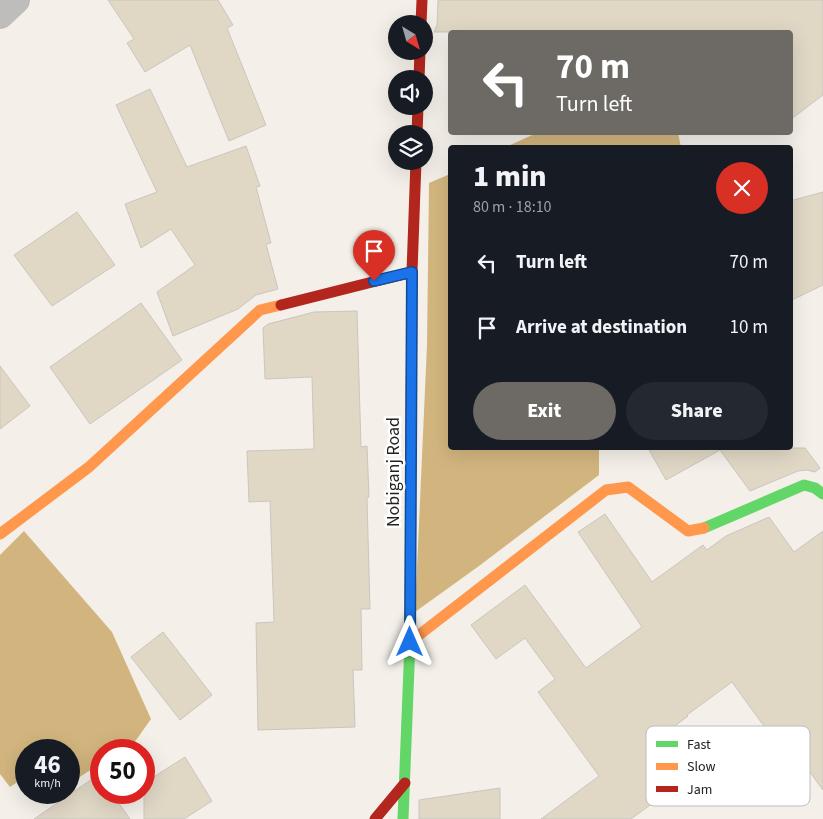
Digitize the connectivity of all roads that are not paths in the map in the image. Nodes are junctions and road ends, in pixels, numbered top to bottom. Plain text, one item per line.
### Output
1 (16, 0) edge
2 (422, 0) edge
3 (0, 15) edge
4 (421, 15) edge
5 (416, 170) edge
6 (412, 272) junction
7 (823, 494) edge
8 (0, 534) edge
9 (410, 642) junction
10 (405, 783) junction
11 (375, 819) edge
12 (403, 819) edge

1 - 3 street
2 - 4 street
5 - 6 street, Nobiganj Road
6 - 8 street
6 - 9 street, Nobiganj Road
7 - 9 street
9 - 10 street, Nobiganj Road
10 - 11 street
10 - 12 street, Nobiganj Road

